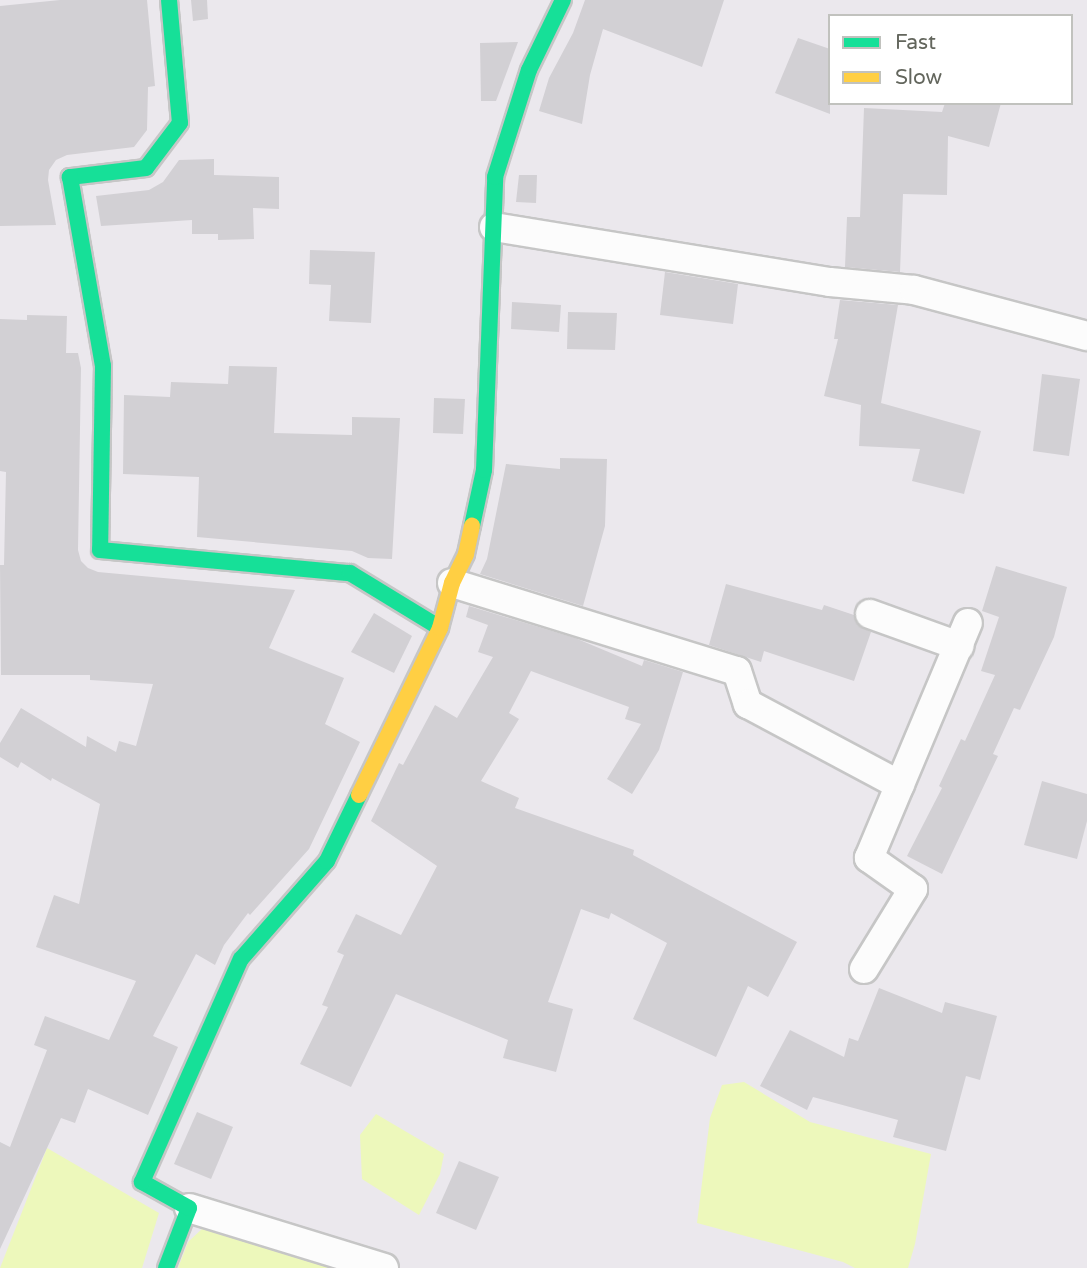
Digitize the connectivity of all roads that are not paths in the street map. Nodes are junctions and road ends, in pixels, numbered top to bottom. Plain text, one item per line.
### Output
1 (169, 0) edge
2 (563, 0) edge
3 (494, 227) junction
4 (1087, 336) edge
5 (452, 583) junction
6 (870, 614) dead end
7 (440, 628) junction
8 (900, 785) junction
9 (864, 969) dead end
10 (189, 1208) junction
11 (166, 1268) edge
12 (384, 1268) edge

1 - 7 street
2 - 3 street
3 - 4 street
3 - 5 street
5 - 7 street
5 - 8 street
6 - 8 street
7 - 10 street
8 - 9 street
10 - 11 street
10 - 12 street

